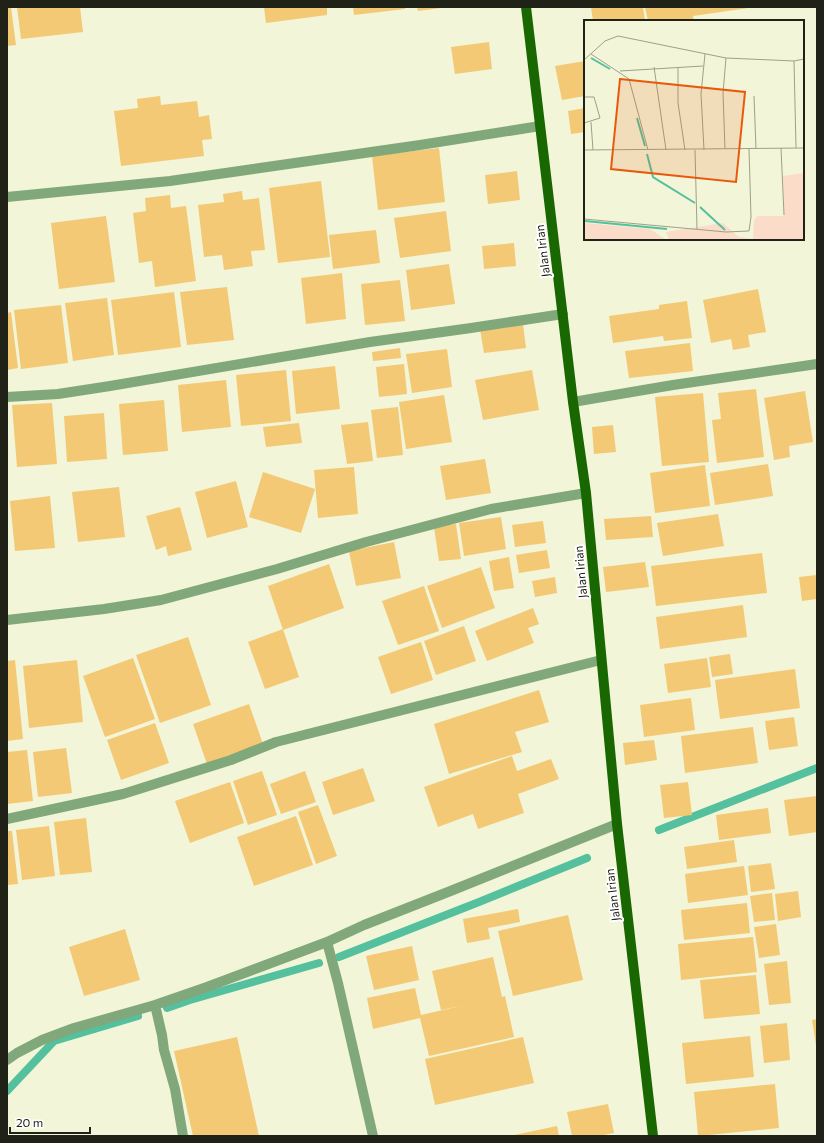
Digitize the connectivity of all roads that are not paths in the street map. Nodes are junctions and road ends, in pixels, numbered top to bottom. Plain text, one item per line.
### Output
1 (526, 7) edge
2 (540, 126) junction
3 (7, 197) edge
4 (563, 314) junction
5 (817, 364) edge
6 (7, 397) edge
7 (573, 402) junction
8 (586, 493) junction
9 (7, 620) edge
10 (601, 660) junction
11 (7, 819) edge
12 (617, 824) junction
13 (327, 942) junction
14 (154, 1005) junction
15 (7, 1060) edge
16 (183, 1136) edge
17 (373, 1136) edge
18 (653, 1136) edge

1 - 2 main road, Jalan Irian
2 - 3 street
2 - 4 main road, Jalan Irian
4 - 6 street
4 - 7 main road, Jalan Irian
5 - 7 street
7 - 8 main road, Jalan Irian
8 - 9 street
8 - 10 main road, Jalan Irian
10 - 11 street
10 - 12 main road, Jalan Irian
12 - 13 street
12 - 18 main road, Jalan Irian
13 - 14 street
13 - 17 street
14 - 15 street
14 - 16 street

